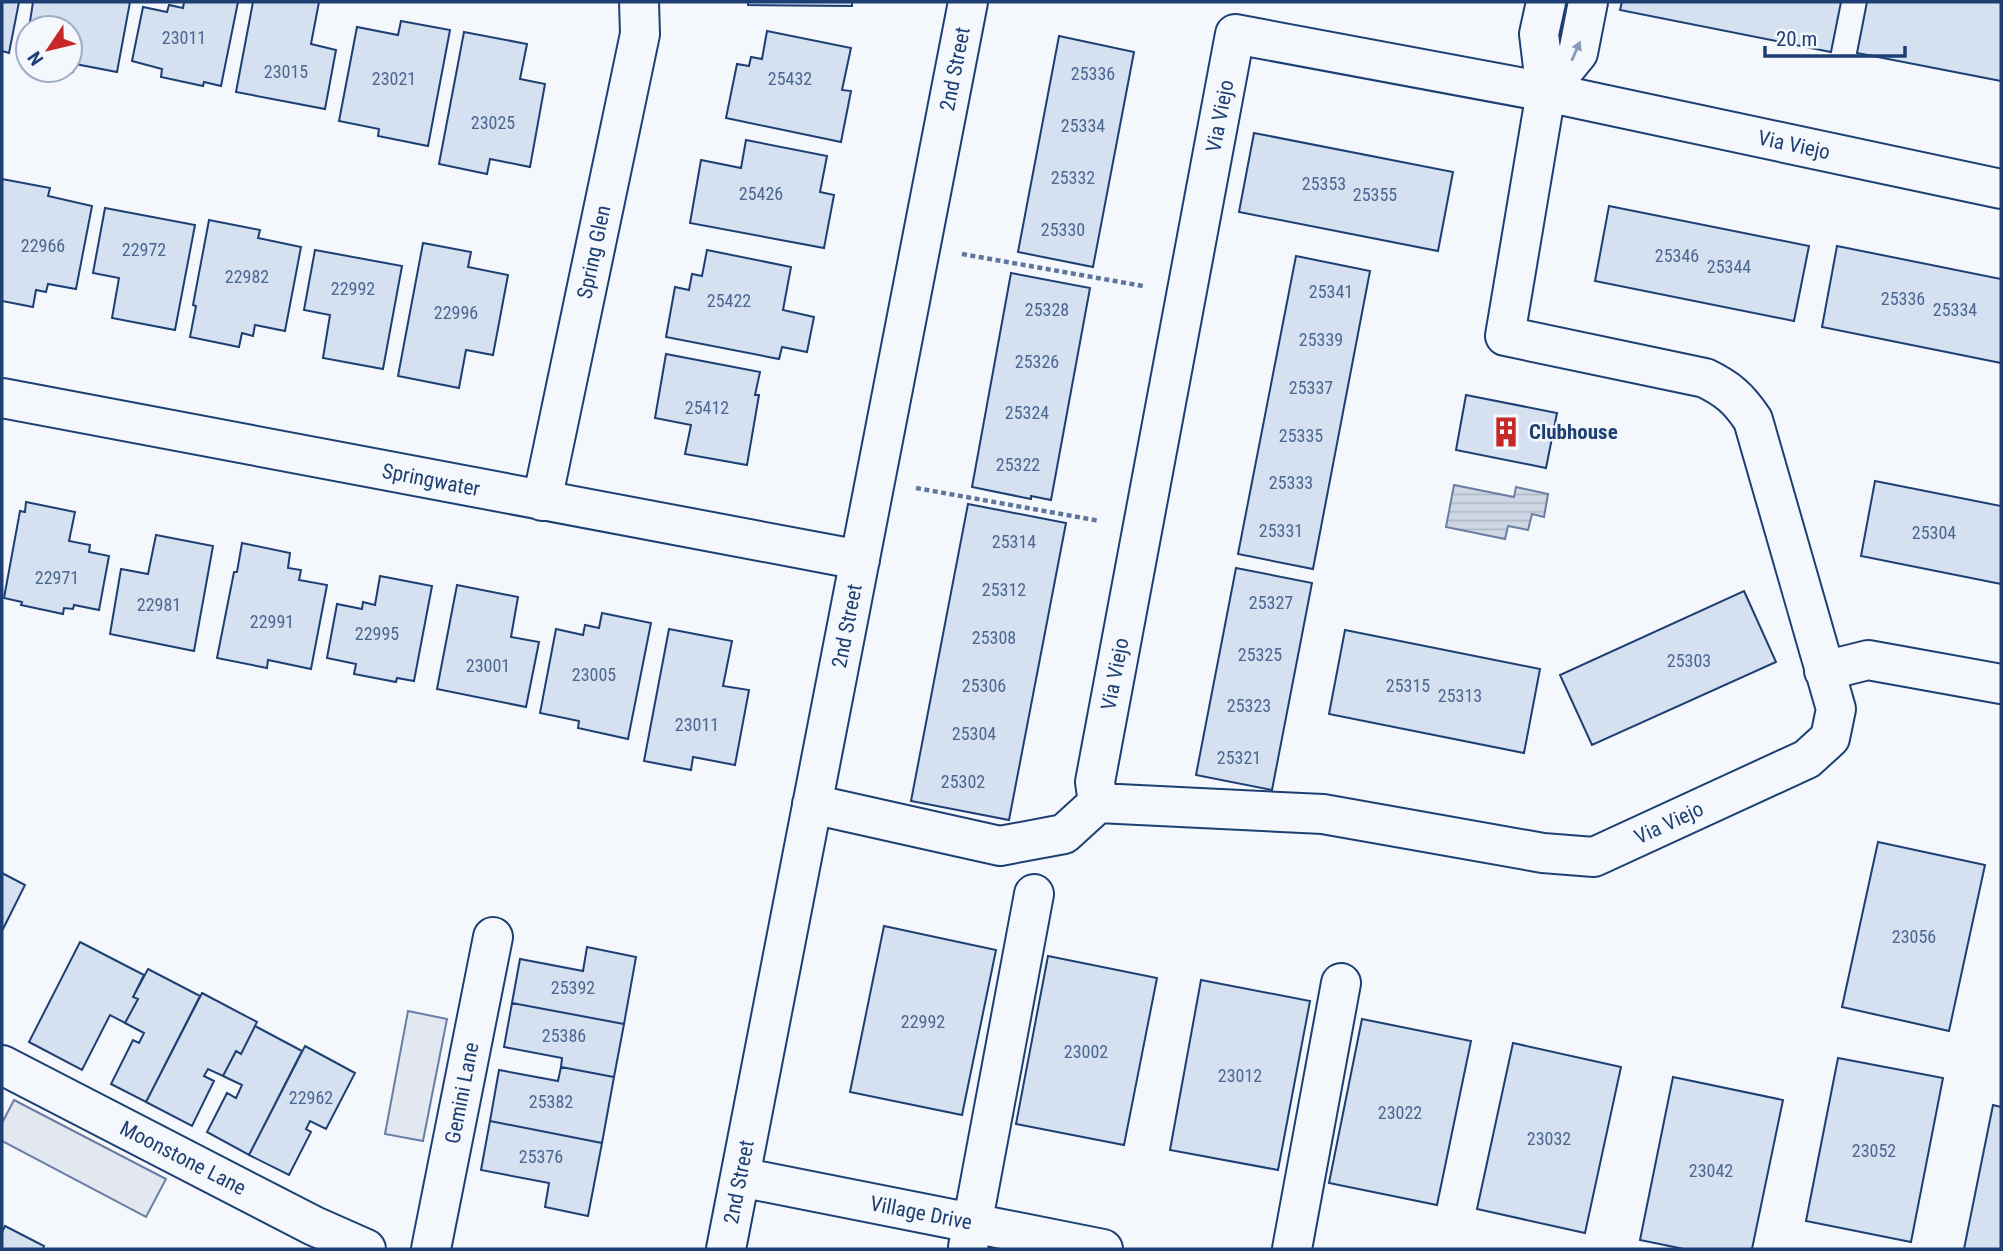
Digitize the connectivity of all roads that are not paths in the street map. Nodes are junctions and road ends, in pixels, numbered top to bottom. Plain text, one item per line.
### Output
1 (639, 2) edge
2 (968, 2) edge
3 (1546, 2) edge
4 (1588, 2) edge
5 (1546, 92) junction
6 (2001, 189) edge
7 (2, 398) edge
8 (542, 501) junction
9 (860, 560) junction
10 (1824, 671) junction
11 (2001, 684) edge
12 (1098, 803) junction
13 (811, 804) junction
14 (1034, 894) dead end
15 (493, 937) dead end
16 (1341, 983) dead end
17 (2, 1065) edge
18 (740, 1177) junction
19 (970, 1236) edge
20 (366, 1249) edge
21 (431, 1249) edge
22 (726, 1249) edge
23 (1103, 1249) edge
24 (1292, 1249) edge

1 - 8 street, Spring Glen
2 - 9 street, 2nd Street
3 - 5 street, Via Viejo
5 -> 4 street, Via Viejo
5 - 6 street, Via Viejo
5 - 10 street, Via Viejo
5 - 12 street, Via Viejo
7 - 8 street, Springwater
8 - 9 street, Springwater
9 - 13 street, 2nd Street
10 - 11 street
10 - 12 street, Via Viejo
12 - 13 street
13 - 18 street, 2nd Street
14 - 19 street
15 - 21 street, Gemini Lane
16 - 24 street
17 - 20 street, Moonstone Lane
18 - 19 street, Village Drive
18 - 22 street, 2nd Street
19 - 23 street, Village Drive

